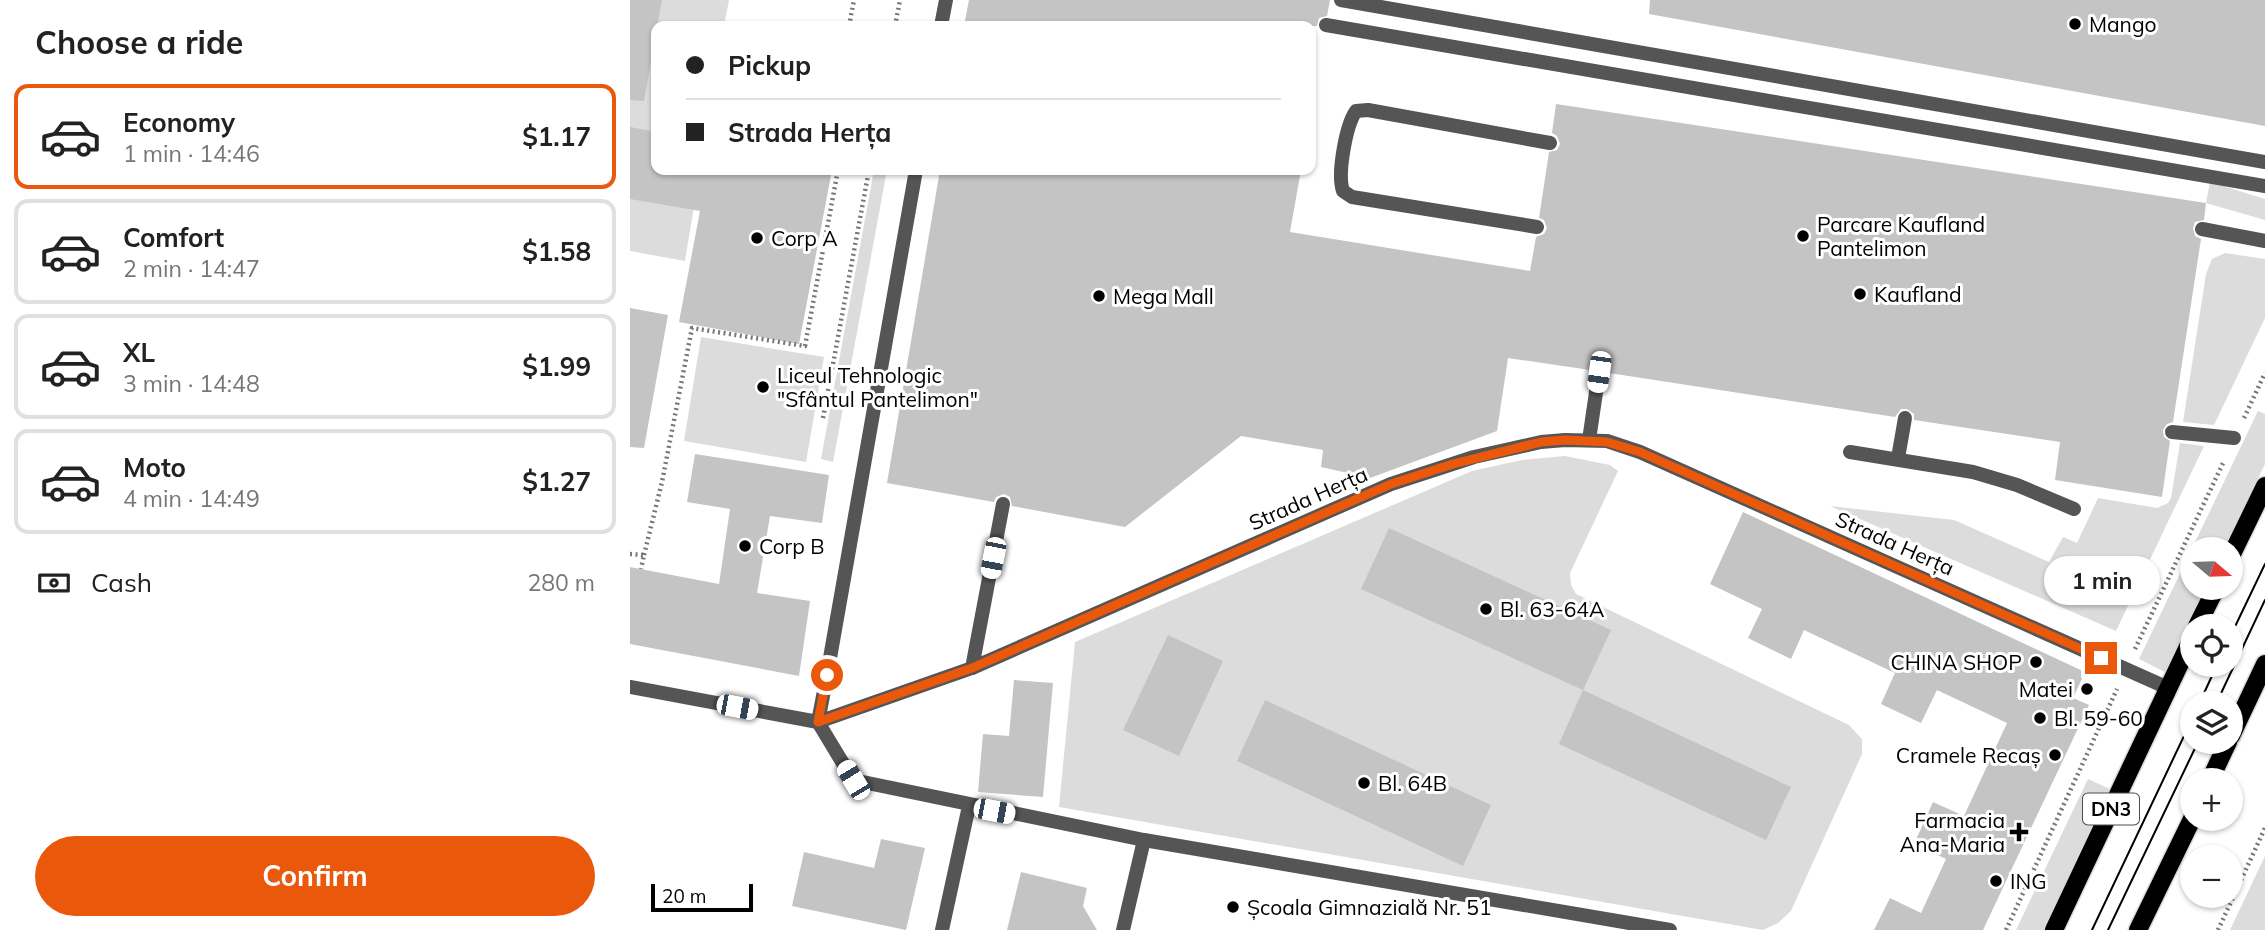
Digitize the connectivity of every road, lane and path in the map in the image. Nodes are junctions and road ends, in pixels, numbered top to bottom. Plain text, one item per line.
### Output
1 (854, 0) edge
2 (900, 0) edge
3 (946, 0) edge
4 (1341, 0) edge
5 (850, 21) edge
6 (896, 21) edge
7 (942, 21) edge
8 (1326, 25) dead end
9 (1550, 143) dead end
10 (2265, 162) edge
11 (837, 175) edge
12 (868, 175) edge
13 (915, 175) edge
14 (2265, 186) edge
15 (1537, 228) dead end
16 (2202, 229) dead end
17 (2265, 241) edge
18 (1599, 372) dead end
19 (2265, 373) edge
20 (823, 418) dead end
21 (1905, 418) dead end
22 (2172, 432) dead end
23 (2234, 438) junction
24 (1589, 440) junction
25 (1850, 452) dead end
26 (1898, 458) junction
27 (2265, 486) edge
28 (1003, 504) dead end
29 (2074, 509) dead end
30 (2240, 537) edge
31 (630, 554) edge
32 (644, 555) junction
33 (641, 569) dead end
34 (2180, 663) edge
35 (2265, 664) edge
36 (972, 668) junction
37 (2126, 669) junction
38 (630, 687) edge
39 (2168, 688) junction
40 (2243, 711) edge
41 (818, 722) junction
42 (969, 806) junction
43 (2265, 828) edge
44 (2186, 831) edge
45 (1144, 840) junction
46 (942, 930) edge
47 (1123, 930) edge
48 (1670, 930) edge
49 (2006, 930) edge
50 (2054, 930) edge
51 (2138, 930) edge
52 (2218, 930) edge

1 - 5 path
2 - 6 path
3 - 7 street
4 - 10 street
8 - 14 street
9 - 15 street
11 - 32 path
12 - 20 path
13 - 41 street
16 - 17 street
18 - 24 street
19 - 23 path
21 - 26 street
22 - 23 street
23 - 37 path
24 - 36 street, Strada Herța
24 - 37 street, Strada Herța
25 - 26 street
26 - 29 street
27 - 30 main road
28 - 36 street
31 - 32 path
32 - 33 path
34 - 39 main road, DN3
35 - 40 main road
36 - 41 street, Strada Herța
37 - 39 street, Strada Herța
37 - 49 path
38 - 41 street, Strada Herța
39 - 50 main road, DN3
41 - 42 street
42 - 45 street
42 - 46 street
43 - 52 path
44 - 51 main road
45 - 47 street
45 - 48 street

